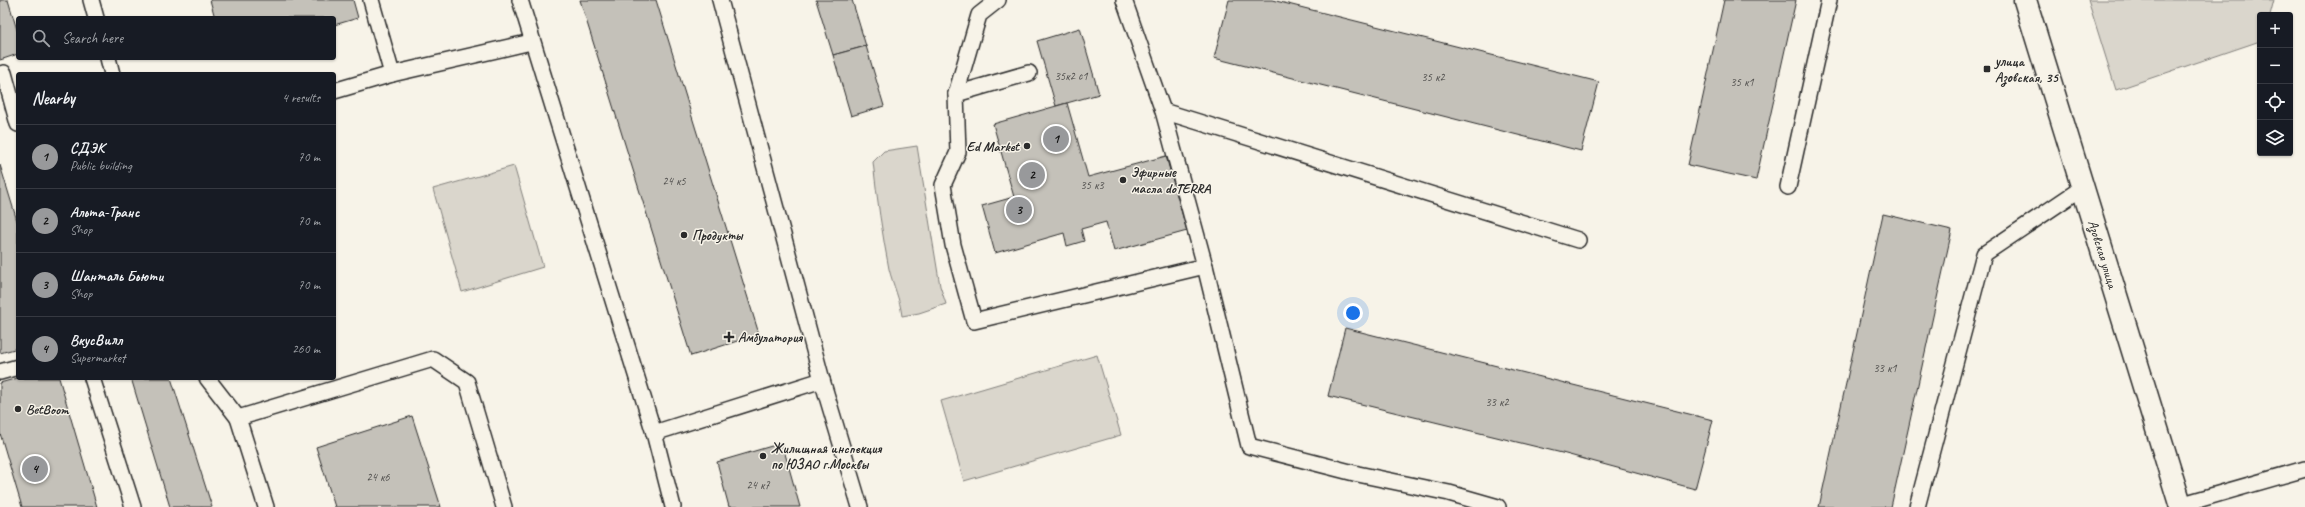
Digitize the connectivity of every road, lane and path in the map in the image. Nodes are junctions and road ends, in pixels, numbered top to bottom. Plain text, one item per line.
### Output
1 (91, 0) edge
2 (370, 0) edge
3 (520, 0) edge
4 (720, 0) edge
5 (998, 0) edge
6 (1124, 0) edge
7 (1829, 0) edge
8 (2025, 0) edge
9 (95, 16) edge
10 (531, 42) junction
11 (108, 60) edge
12 (112, 72) edge
13 (1029, 73) dead end
14 (0, 74) edge
15 (392, 74) junction
16 (336, 90) edge
17 (956, 94) junction
18 (1163, 111) junction
19 (16, 117) edge
20 (1788, 186) dead end
21 (2082, 188) junction
22 (1578, 240) dead end
23 (1205, 266) junction
24 (16, 368) edge
25 (0, 372) edge
26 (93, 380) edge
27 (209, 380) edge
28 (822, 380) junction
29 (238, 418) junction
30 (654, 433) junction
31 (2305, 469) edge
32 (2180, 506) edge
33 (134, 507) edge
34 (266, 507) edge
35 (504, 507) edge
36 (673, 507) edge
37 (860, 507) edge
38 (1498, 507) edge
39 (1917, 507) edge

1 - 9 lane
2 - 15 lane
3 - 10 lane
4 - 28 lane
5 - 17 lane
6 - 18 lane
7 - 20 lane
8 - 21 street, Азовская улица
10 - 15 lane
10 - 30 lane
11 - 12 lane
13 - 17 lane
14 - 19 lane
15 - 16 lane
17 - 23 lane
18 - 22 lane
18 - 23 lane
21 - 32 street, Азовская улица
21 - 39 lane
23 - 38 lane
24 - 25 lane
26 - 33 lane
27 - 29 lane
28 - 30 lane
28 - 37 lane
29 - 34 lane
29 - 35 lane
30 - 36 lane
31 - 32 lane

